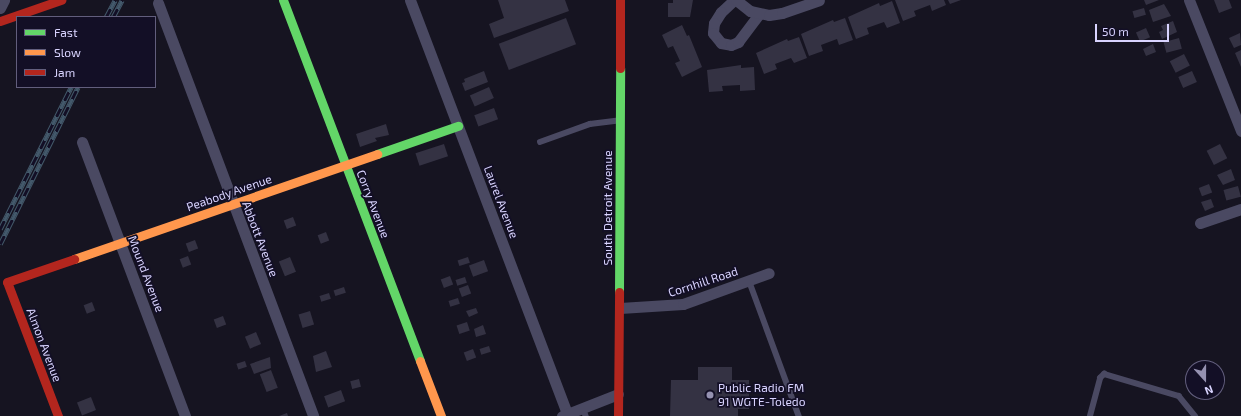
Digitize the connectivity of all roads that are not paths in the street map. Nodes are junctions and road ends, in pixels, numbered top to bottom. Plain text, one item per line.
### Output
1 (4, 0) edge
2 (61, 0) edge
3 (283, 0) edge
4 (410, 0) edge
5 (620, 0) edge
6 (735, 0) edge
7 (819, 0) edge
8 (1189, 0) edge
9 (158, 3) dead end
10 (0, 8) edge
11 (764, 14) junction
12 (0, 21) edge
13 (621, 120) junction
14 (458, 126) junction
15 (1241, 131) edge
16 (82, 142) dead end
17 (540, 142) dead end
18 (346, 165) junction
19 (233, 204) junction
20 (1241, 209) edge
21 (1200, 223) dead end
22 (120, 243) junction
23 (768, 273) dead end
24 (749, 280) junction
25 (7, 282) joint
26 (620, 308) junction
27 (618, 394) junction
28 (584, 412) edge
29 (566, 415) edge
30 (58, 416) edge
31 (186, 416) edge
32 (313, 416) edge
33 (441, 416) edge
34 (618, 416) edge
35 (799, 416) edge
36 (1090, 416) edge
37 (1195, 416) edge

1 - 10 street
2 - 12 street
3 - 18 street, Corry Avenue
4 - 14 street, Laurel Avenue
5 - 13 street, South Detroit Avenue
6 - 11 street
6 - 11 street
7 - 11 street
8 - 15 street
9 - 19 street, Abbott Avenue
13 - 17 lane
13 - 26 street, South Detroit Avenue
14 - 18 street, Peabody Avenue
14 - 29 street, Laurel Avenue
16 - 22 street, Mound Avenue
18 - 19 street, Peabody Avenue
18 - 33 street, Corry Avenue
19 - 22 street, Peabody Avenue
19 - 32 street, Abbott Avenue
20 - 21 street
22 - 25 street, Peabody Avenue
22 - 31 street, Mound Avenue
23 - 24 street, Cornhill Road
24 - 26 street, Cornhill Road
24 - 35 lane
25 - 30 street, Almon Avenue
26 - 27 street, South Detroit Avenue
27 - 28 street
27 - 34 street, South Detroit Avenue
28 - 29 street
36 - 37 lane

